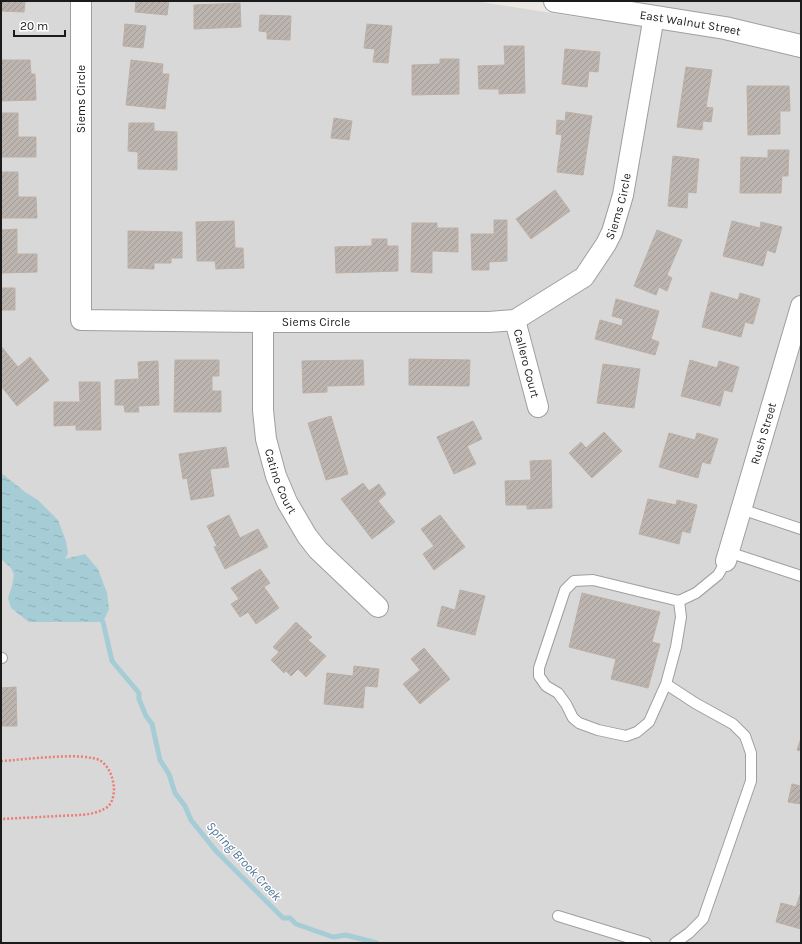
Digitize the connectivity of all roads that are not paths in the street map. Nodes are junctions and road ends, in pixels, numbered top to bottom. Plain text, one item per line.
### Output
1 (81, 1) edge
2 (562, 2) edge
3 (654, 16) junction
4 (801, 46) edge
5 (801, 306) edge
6 (515, 320) junction
7 (263, 322) junction
8 (538, 406) dead end
9 (741, 509) junction
10 (801, 529) edge
11 (727, 557) junction
12 (801, 576) edge
13 (679, 601) junction
14 (378, 607) dead end
15 (666, 684) junction
16 (558, 916) dead end
17 (646, 943) edge
18 (675, 943) edge

1 - 7 street, Siems Circle
2 - 3 street, East Walnut Street
3 - 4 street, East Walnut Street
3 - 6 street, Siems Circle
5 - 9 street, Rush Street
6 - 7 street, Siems Circle
6 - 8 street, Callero Court
7 - 14 street, Catino Court
9 - 10 lane
9 - 11 street, Rush Street
11 - 12 lane
11 - 13 lane
13 - 15 lane
13 - 15 lane
15 - 18 lane
16 - 17 lane

